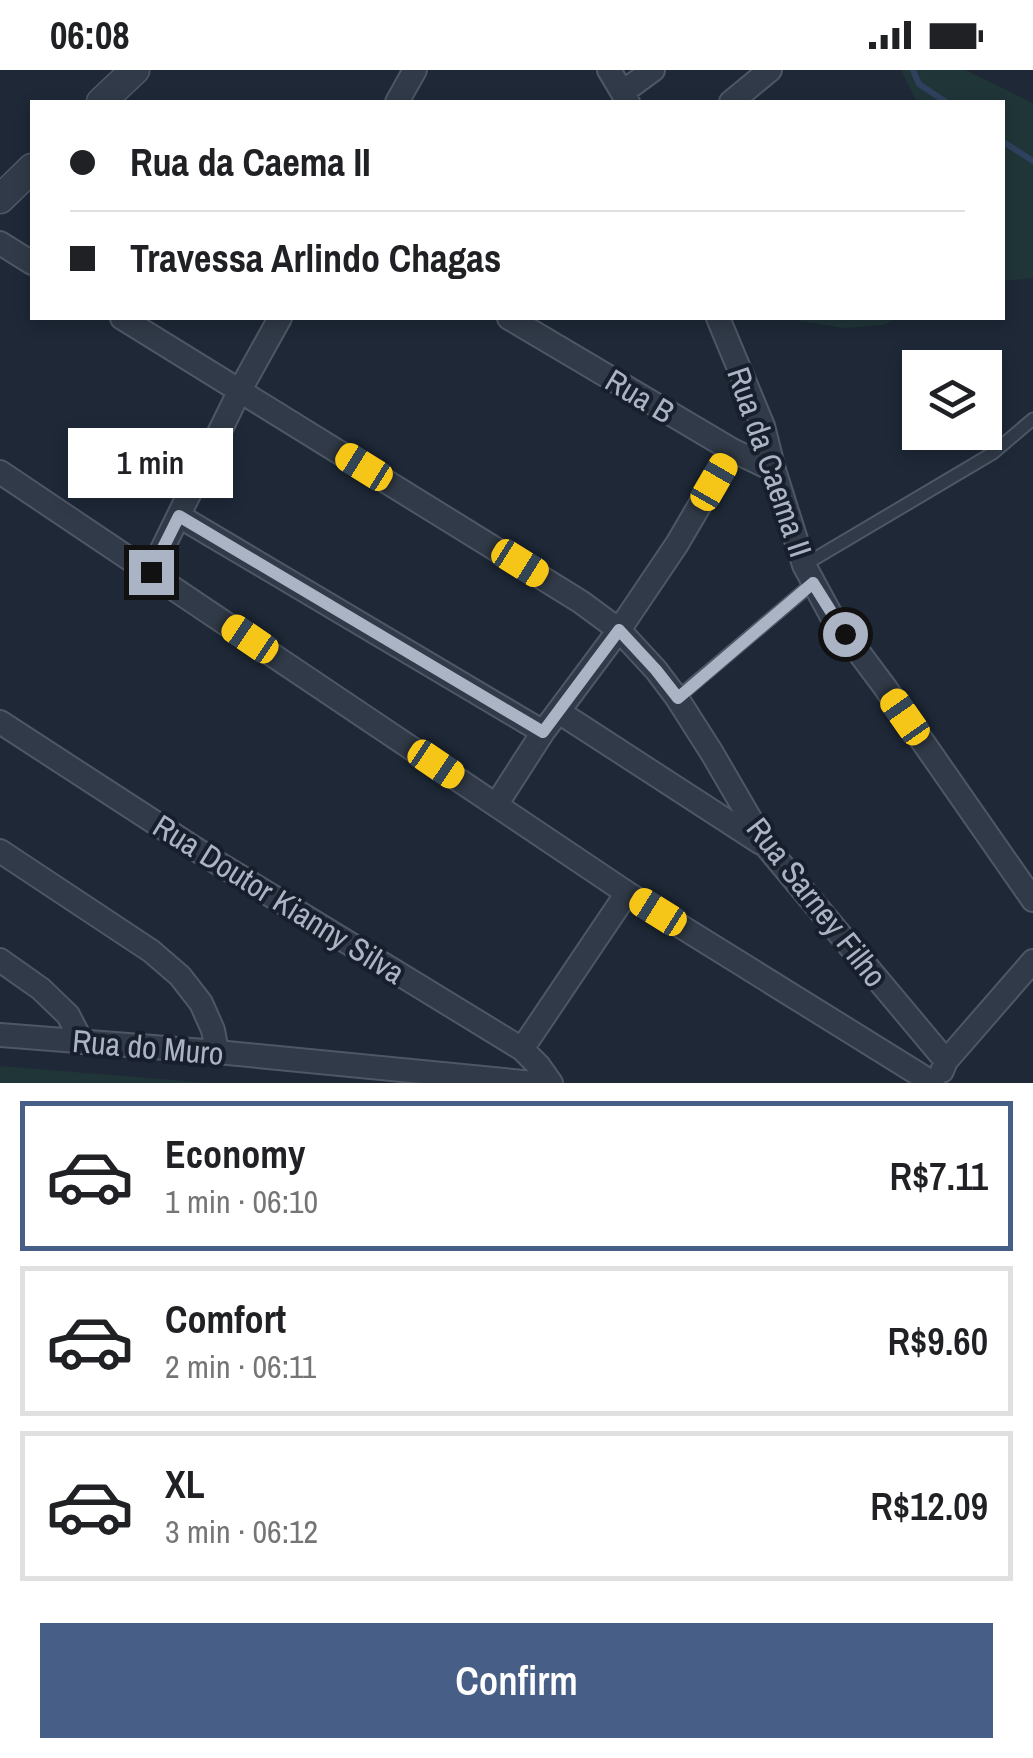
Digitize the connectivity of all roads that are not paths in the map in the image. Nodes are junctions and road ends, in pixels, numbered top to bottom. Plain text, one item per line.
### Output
1 (135, 70) edge
2 (415, 70) edge
3 (608, 70) edge
4 (652, 70) edge
5 (770, 70) edge
6 (625, 97) edge
7 (103, 100) edge
8 (398, 100) edge
9 (733, 100) edge
10 (30, 170) edge
11 (0, 199) edge
12 (0, 243) edge
13 (30, 262) edge
14 (125, 320) edge
15 (279, 320) edge
16 (517, 320) edge
17 (719, 320) edge
18 (240, 390) junction
19 (1033, 420) edge
20 (732, 450) junction
21 (774, 470) junction
22 (0, 472) edge
23 (179, 516) junction
24 (151, 572) junction
25 (809, 574) junction
26 (619, 630) junction
27 (678, 698) junction
28 (559, 712) junction
29 (0, 722) edge
30 (543, 732) junction
31 (496, 805) junction
32 (766, 846) junction
33 (0, 851) edge
34 (627, 892) junction
35 (1033, 900) edge
36 (0, 960) edge
37 (1033, 961) edge
38 (0, 1036) edge
39 (82, 1042) junction
40 (522, 1049) junction
41 (217, 1052) junction
42 (946, 1061) junction
43 (534, 1083) edge
44 (551, 1083) edge
45 (934, 1083) edge

1 - 7 street
2 - 8 street
3 - 6 street
4 - 6 street
5 - 9 street
10 - 11 street
12 - 13 street
14 - 18 street, Rua Sarney Filho
15 - 18 street
16 - 20 street, Rua B
17 - 21 street, Rua da Caema II
18 - 23 street
18 - 26 street, Rua Sarney Filho
19 - 25 lane
20 - 21 street, Rua B
20 - 26 street
21 - 25 street, Rua da Caema II
22 - 24 street
23 - 24 street
23 - 30 street
24 - 31 street
25 - 27 lane
25 - 35 street, Rua da Caema II
26 - 27 street, Rua Sarney Filho
26 - 28 street
27 - 32 street, Rua Sarney Filho
28 - 30 street
28 - 32 street
29 - 40 street, Rua Doutor Kianny Silva
30 - 31 street
31 - 34 street
32 - 42 street, Rua Sarney Filho
33 - 41 street
34 - 40 street
34 - 45 street
36 - 39 street
37 - 42 street
38 - 39 street, Rua do Muro
39 - 41 street, Rua do Muro
40 - 44 street, Rua Doutor Kianny Silva
41 - 43 street, Rua do Muro
42 - 45 street

